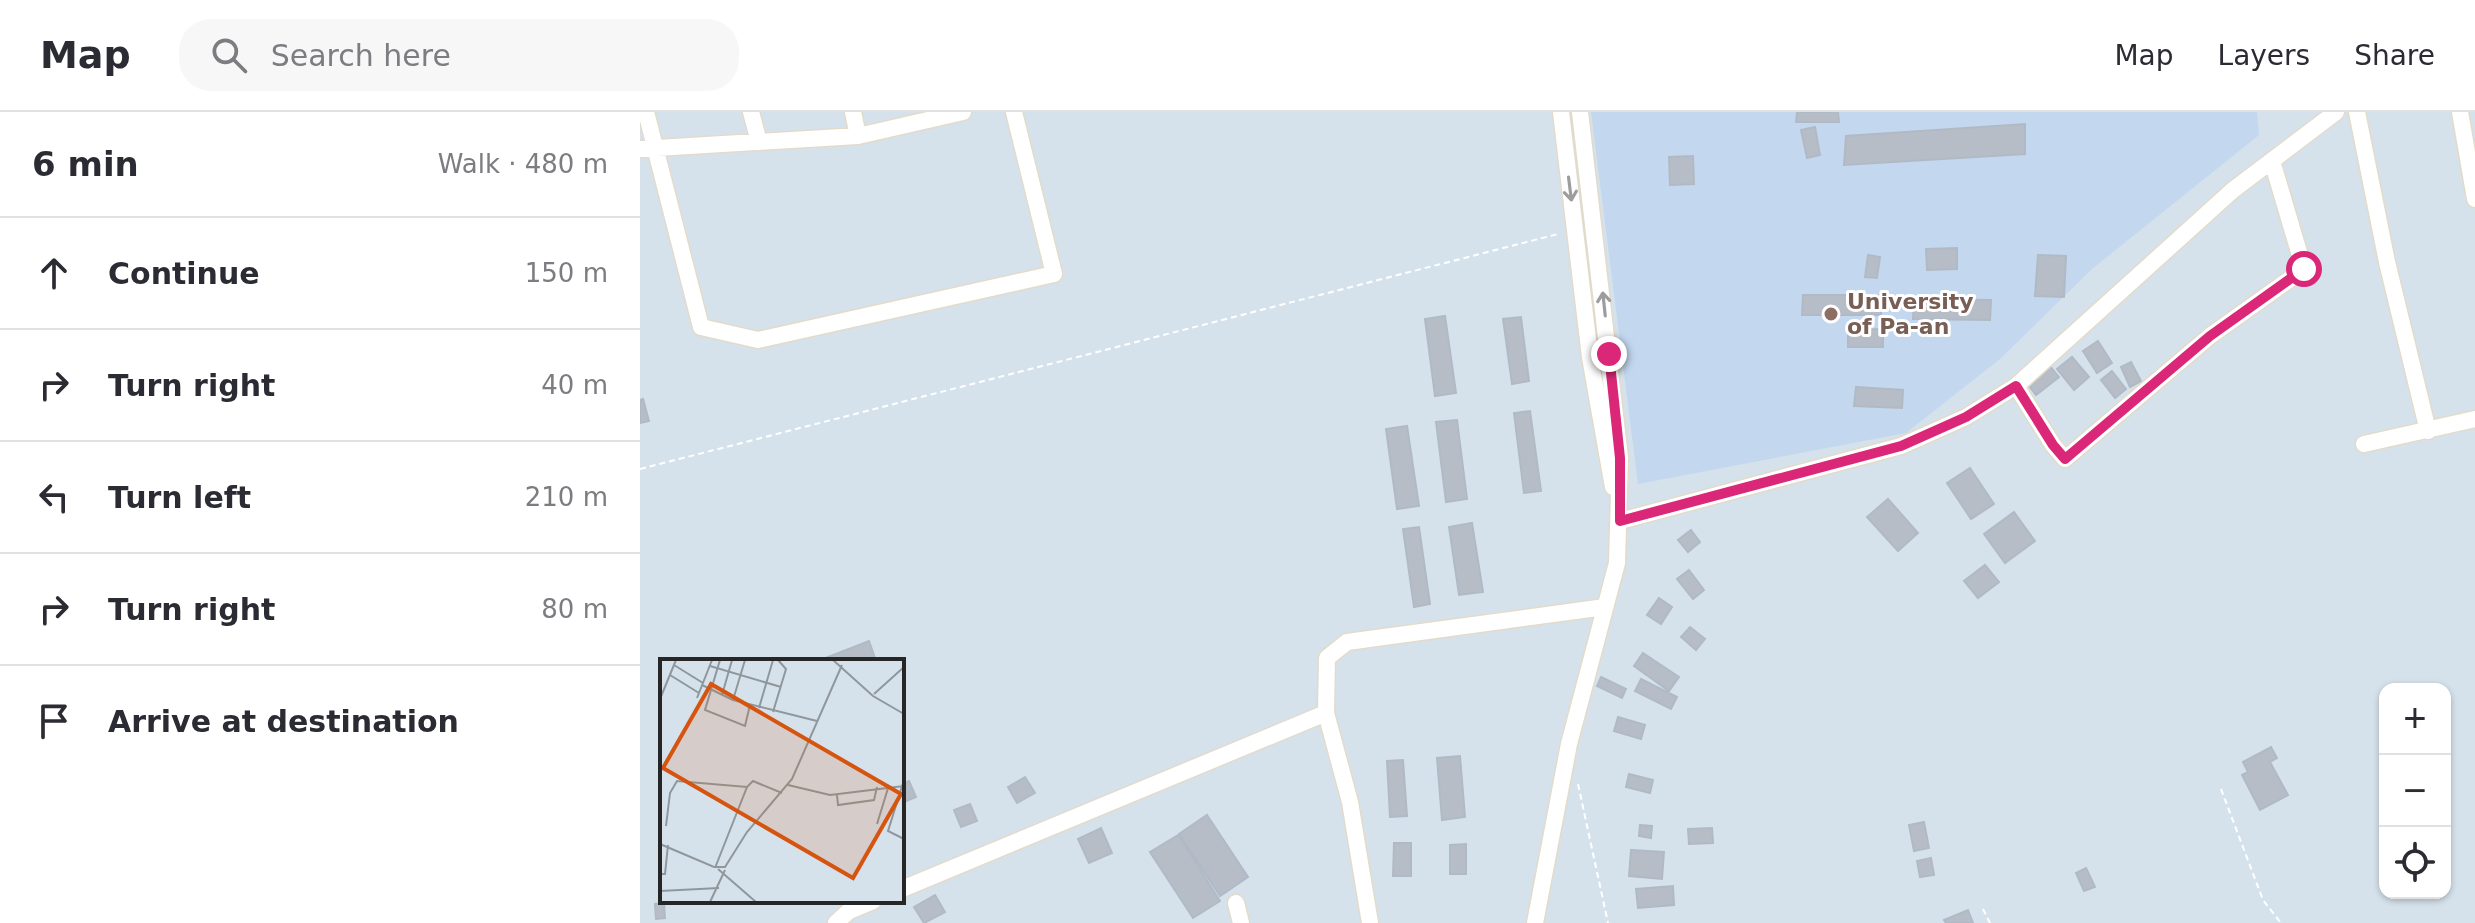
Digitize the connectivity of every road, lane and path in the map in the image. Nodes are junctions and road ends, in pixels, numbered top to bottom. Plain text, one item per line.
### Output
1 (646, 112) edge
2 (751, 112) edge
3 (853, 112) edge
4 (963, 112) edge
5 (1014, 112) edge
6 (1561, 112) edge
7 (1580, 112) edge
8 (2336, 112) edge
9 (2357, 112) edge
10 (2460, 112) edge
11 (858, 136) junction
12 (759, 142) junction
13 (647, 149) edge
14 (2272, 161) junction
15 (2475, 199) edge
16 (1575, 230) junction
17 (1609, 354) junction
18 (1590, 357) junction
19 (2016, 386) junction
20 (2475, 419) edge
21 (2428, 431) junction
22 (2364, 444) dead end
23 (640, 469) edge
24 (1620, 521) junction
25 (1605, 607) junction
26 (1326, 713) junction
27 (1576, 773) dead end
28 (2221, 789) dead end
29 (904, 888) edge
30 (868, 903) edge
31 (1236, 903) dead end
32 (1983, 909) dead end
33 (836, 923) edge
34 (1241, 923) edge
35 (1370, 923) edge
36 (1535, 923) edge
37 (1608, 923) edge
38 (1990, 923) edge
39 (2281, 923) edge

1 - 13 street
2 - 12 street
3 - 11 street
4 - 11 street
5 - 13 street
6 -> 16 street
17 -> 7 street
8 - 14 street
9 - 21 street
10 - 15 street
11 - 12 street
12 - 13 street
14 - 19 street
14 - 19 street
16 - 18 street
16 - 23 path
17 - 18 street
17 - 24 street
18 - 24 street
19 - 24 street
20 - 21 street
21 - 22 street
24 - 25 street
25 - 26 street
25 - 36 street
26 - 29 street
26 - 35 street
27 - 37 path
28 - 39 path
30 - 33 street
31 - 34 street
32 - 38 path

